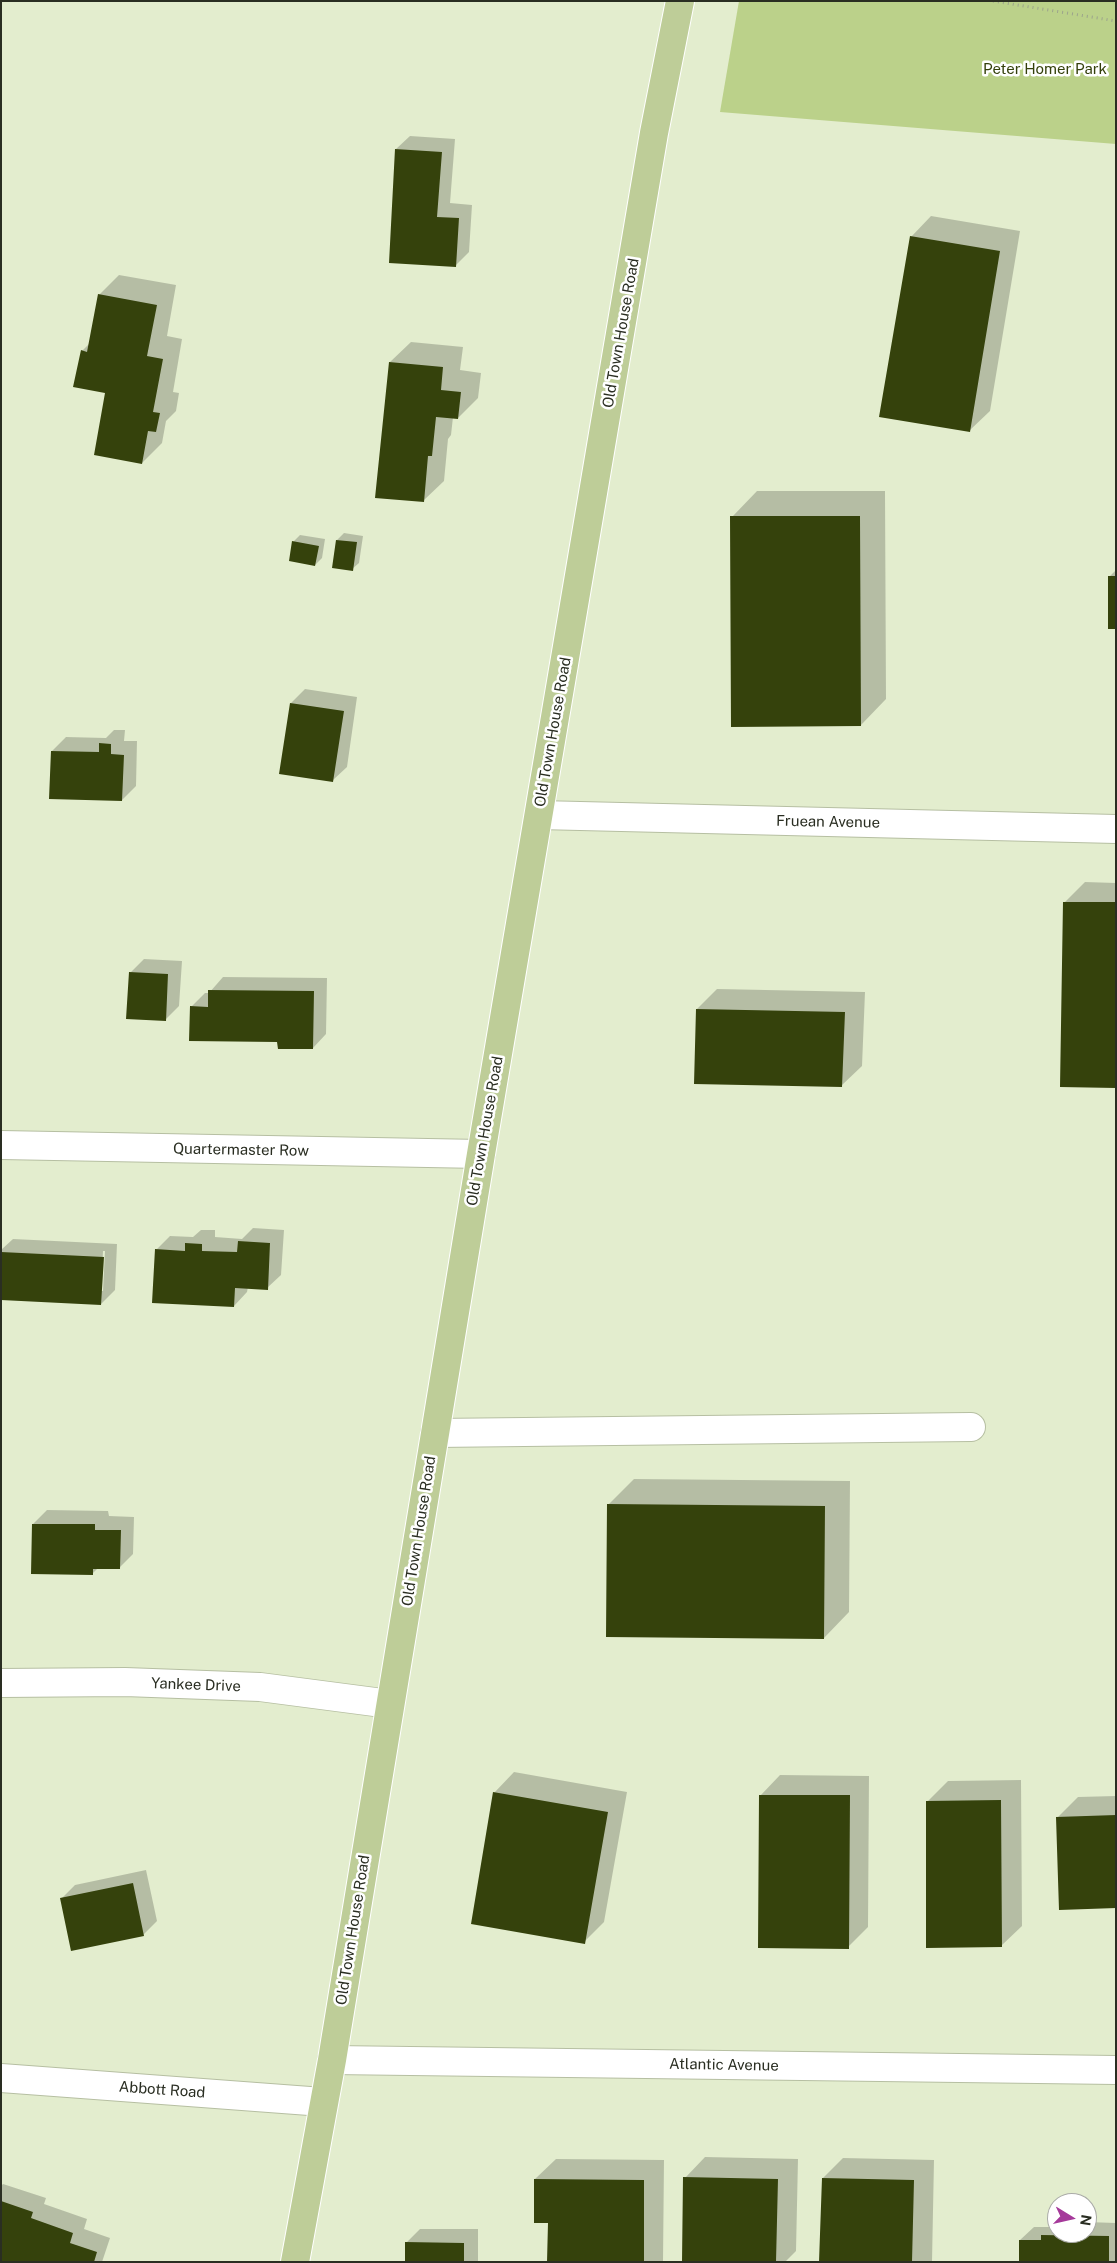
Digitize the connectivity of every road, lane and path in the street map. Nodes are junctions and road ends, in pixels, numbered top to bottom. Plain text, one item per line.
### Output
1 (680, 1) edge
2 (993, 1) edge
3 (1116, 21) edge
4 (539, 815) junction
5 (1116, 829) edge
6 (1, 1146) edge
7 (481, 1154) junction
8 (972, 1427) dead end
9 (435, 1432) junction
10 (1, 1683) edge
11 (390, 1704) junction
12 (332, 2060) junction
13 (1116, 2070) edge
14 (1, 2078) edge
15 (324, 2102) junction
16 (296, 2262) edge

1 - 4 main road, Old Town House Road
2 - 3 path
4 - 5 street, Fruean Avenue
4 - 7 main road, Old Town House Road
6 - 7 street, Quartermaster Row
7 - 9 main road, Old Town House Road
8 - 9 street
9 - 11 main road, Old Town House Road
10 - 11 street, Yankee Drive
11 - 12 main road, Old Town House Road
12 - 13 street, Atlantic Avenue
12 - 15 main road, Old Town House Road
14 - 15 street, Abbott Road
15 - 16 main road, Old Town House Road

